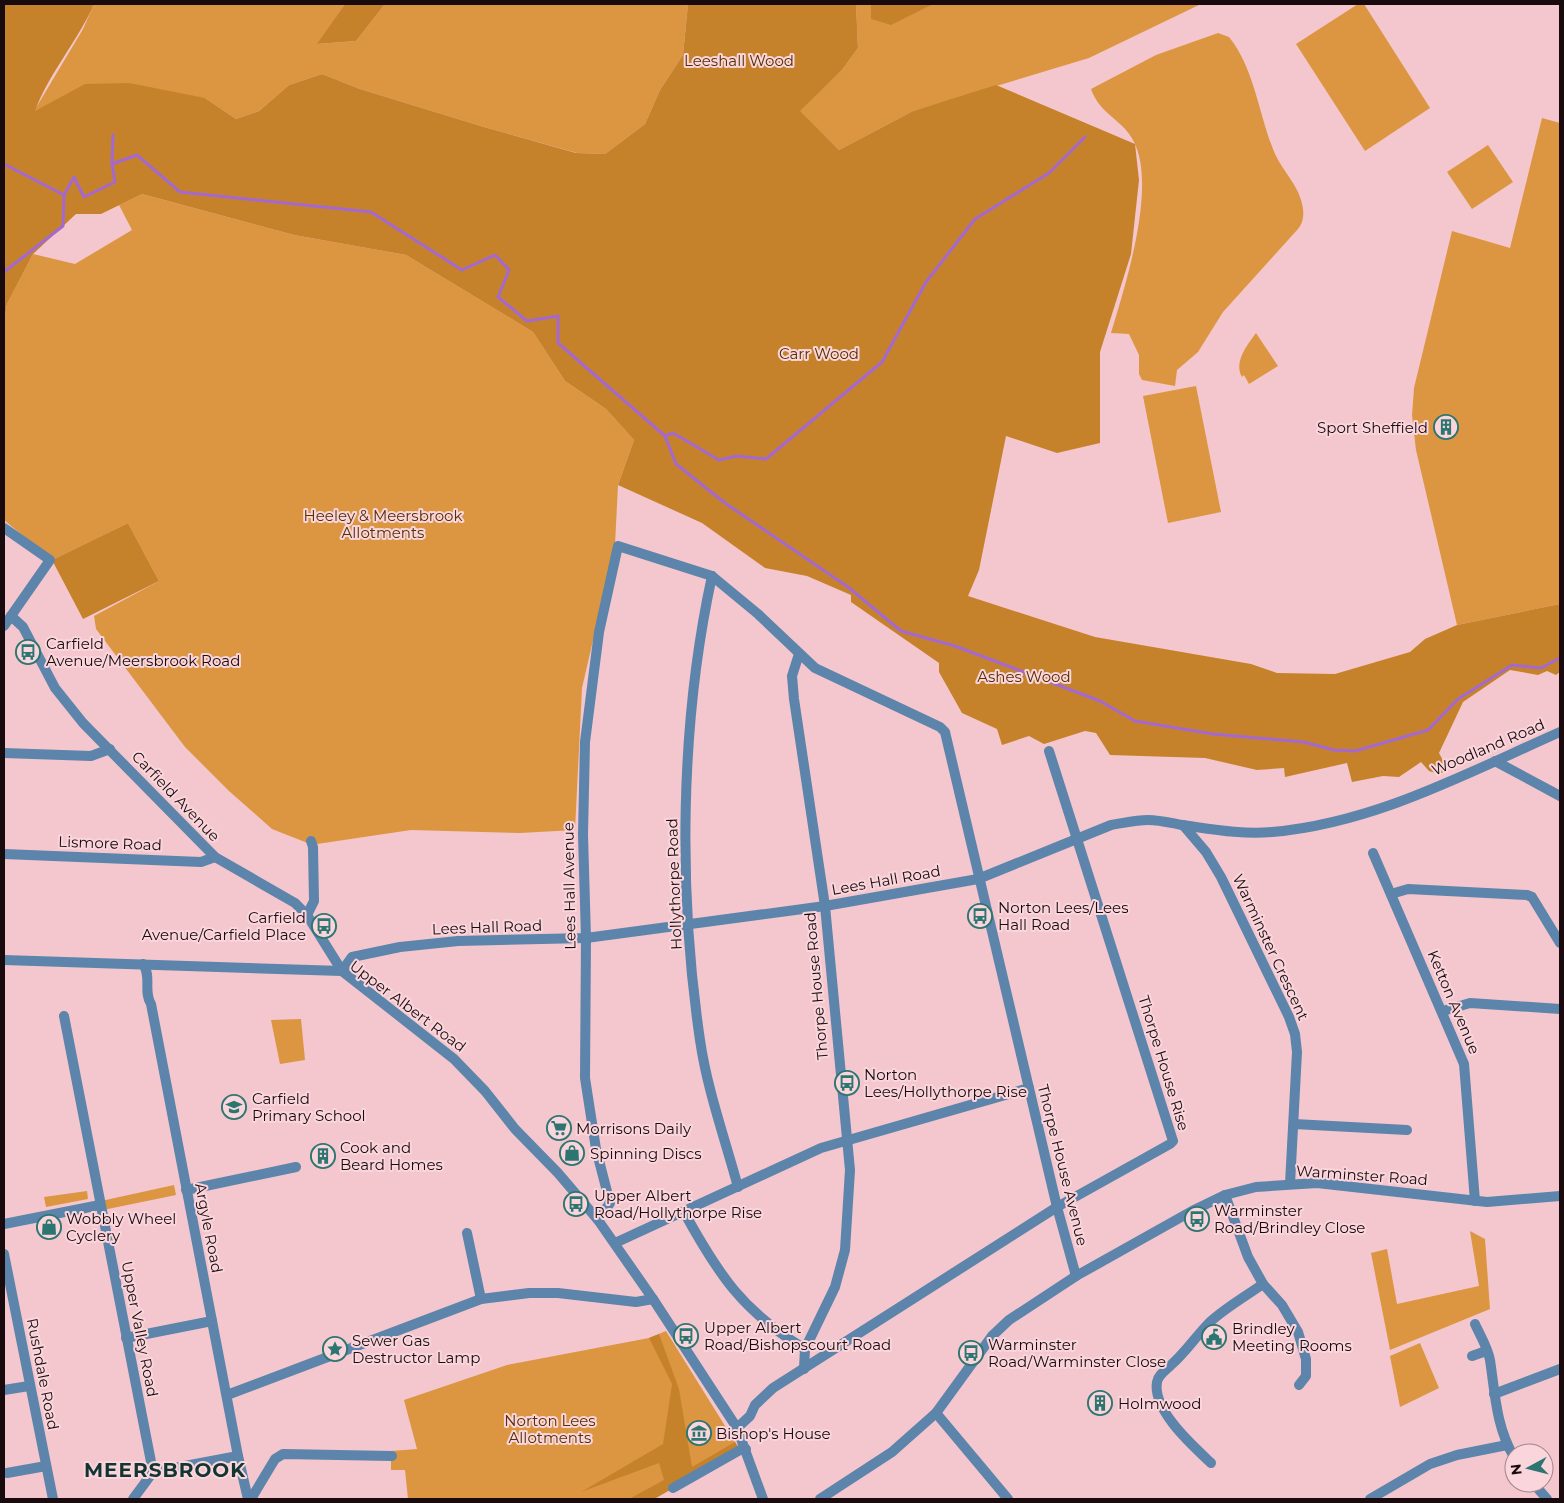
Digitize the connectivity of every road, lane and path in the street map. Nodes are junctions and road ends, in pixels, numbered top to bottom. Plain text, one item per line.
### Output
1 (4, 528) edge
2 (618, 546) joint
3 (712, 576) junction
4 (12, 616) junction
5 (4, 626) edge
6 (799, 654) junction
7 (1560, 732) edge
8 (110, 750) junction
9 (1049, 751) dead end
10 (4, 753) edge
11 (1495, 761) junction
12 (1428, 790) joint
13 (1560, 796) edge
14 (1183, 825) junction
15 (1077, 839) junction
16 (311, 841) dead end
17 (1373, 852) dead end
18 (4, 854) edge
19 (215, 858) junction
20 (978, 879) junction
21 (1391, 894) junction
22 (824, 906) junction
23 (307, 915) junction
24 (688, 923) junction
25 (586, 938) junction
26 (1560, 943) edge
27 (4, 960) edge
28 (142, 964) junction
29 (342, 971) junction
30 (1560, 1009) edge
31 (1443, 1010) junction
32 (64, 1016) dead end
33 (1029, 1088) junction
34 (1294, 1124) junction
35 (1407, 1130) dead end
36 (845, 1143) junction
37 (296, 1167) dead end
38 (1290, 1184) junction
39 (738, 1187) junction
40 (186, 1190) junction
41 (1225, 1195) junction
42 (1560, 1196) edge
43 (1475, 1201) junction
44 (100, 1205) junction
45 (1057, 1207) junction
46 (684, 1212) junction
47 (598, 1220) junction
48 (4, 1224) edge
49 (467, 1232) dead end
50 (614, 1243) junction
51 (4, 1254) edge
52 (1076, 1276) junction
53 (1263, 1284) junction
54 (481, 1299) junction
55 (653, 1299) junction
56 (212, 1321) junction
57 (1475, 1324) dead end
58 (126, 1338) junction
59 (805, 1349) junction
60 (1486, 1351) junction
61 (1472, 1356) dead end
62 (804, 1369) junction
63 (1560, 1369) edge
64 (1299, 1385) dead end
65 (29, 1386) junction
66 (4, 1390) edge
67 (1494, 1394) junction
68 (227, 1395) junction
69 (936, 1413) junction
70 (737, 1428) junction
71 (1506, 1443) edge
72 (1504, 1447) edge
73 (746, 1449) junction
74 (238, 1456) junction
75 (392, 1456) dead end
76 (1211, 1463) dead end
77 (46, 1466) junction
78 (6, 1472) dead end
79 (153, 1472) junction
80 (673, 1488) dead end
81 (53, 1499) edge
82 (134, 1499) edge
83 (250, 1499) edge
84 (762, 1499) edge
85 (820, 1499) edge
86 (1008, 1499) edge
87 (1370, 1499) edge

1 - 4 street
2 - 3 street, Thorpe House Avenue
2 - 25 street, Lees Hall Avenue
3 - 6 street, Thorpe House Avenue
3 - 24 street, Hollythorpe Road
4 - 5 street
4 - 8 street, Carfield Avenue
6 - 20 street, Thorpe House Avenue
6 - 22 street, Thorpe House Road
7 - 11 street, Woodland Road
8 - 10 street
8 - 19 street, Carfield Avenue
9 - 15 street, Thorpe House Rise
11 - 12 street, Woodland Road
11 - 13 street
12 - 14 street, Lees Hall Road
14 - 15 street, Lees Hall Road
14 - 34 street, Warminster Crescent
15 - 20 street, Lees Hall Road
15 - 45 street, Thorpe House Rise
16 - 23 street
17 - 21 street, Ketton Avenue
18 - 19 street, Lismore Road
19 - 23 street, Carfield Avenue
20 - 22 street, Lees Hall Road
20 - 33 street, Thorpe House Avenue
21 - 26 street
21 - 31 street, Ketton Avenue
22 - 24 street, Lees Hall Road
22 - 36 street, Thorpe House Road
23 - 29 street, Carfield Avenue
24 - 25 street, Lees Hall Road
24 - 39 street, Hollythorpe Road
25 - 29 street, Lees Hall Road
25 - 47 street, Lees Hall Avenue
27 - 28 street, Upper Albert Road
28 - 29 street, Upper Albert Road
28 - 40 street, Argyle Road
29 - 47 street, Upper Albert Road
30 - 31 street
31 - 43 street, Ketton Avenue
32 - 44 street, Upper Valley Road
33 - 36 street
33 - 45 street, Thorpe House Avenue
34 - 35 street
34 - 38 street, Warminster Crescent
36 - 39 street
36 - 59 street, Thorpe House Road
37 - 40 street
38 - 41 street, Warminster Road
38 - 43 street, Warminster Road
39 - 46 street
40 - 56 street, Argyle Road
41 - 52 street, Warminster Road
41 - 53 street
42 - 43 street, Warminster Road
44 - 48 street
44 - 58 street, Upper Valley Road
45 - 52 street, Thorpe House Avenue
45 - 62 street, Thorpe House Rise
46 - 50 street
46 - 59 street
47 - 50 street, Upper Albert Road
49 - 54 street
50 - 55 street, Upper Albert Road
51 - 65 street, Rushdale Road
52 - 69 street, Warminster Road
53 - 64 street
53 - 76 street
54 - 55 street
54 - 68 street
55 - 70 street, Upper Albert Road
56 - 58 street
56 - 68 street, Argyle Road
57 - 60 street
58 - 79 street, Upper Valley Road
59 - 62 street, Thorpe House Road
60 - 61 street
60 - 67 street
62 - 70 street, Thorpe House Rise
63 - 67 street
65 - 66 street
65 - 77 street, Rushdale Road
67 - 71 street
68 - 74 street, Argyle Road
69 - 85 street, Warminster Road
69 - 86 street
70 - 73 street, Upper Albert Road
72 - 87 street
73 - 80 street
73 - 84 street, Upper Albert Road
74 - 79 street
74 - 83 street, Argyle Road
75 - 83 street
77 - 78 street
77 - 81 street, Rushdale Road
79 - 82 street

